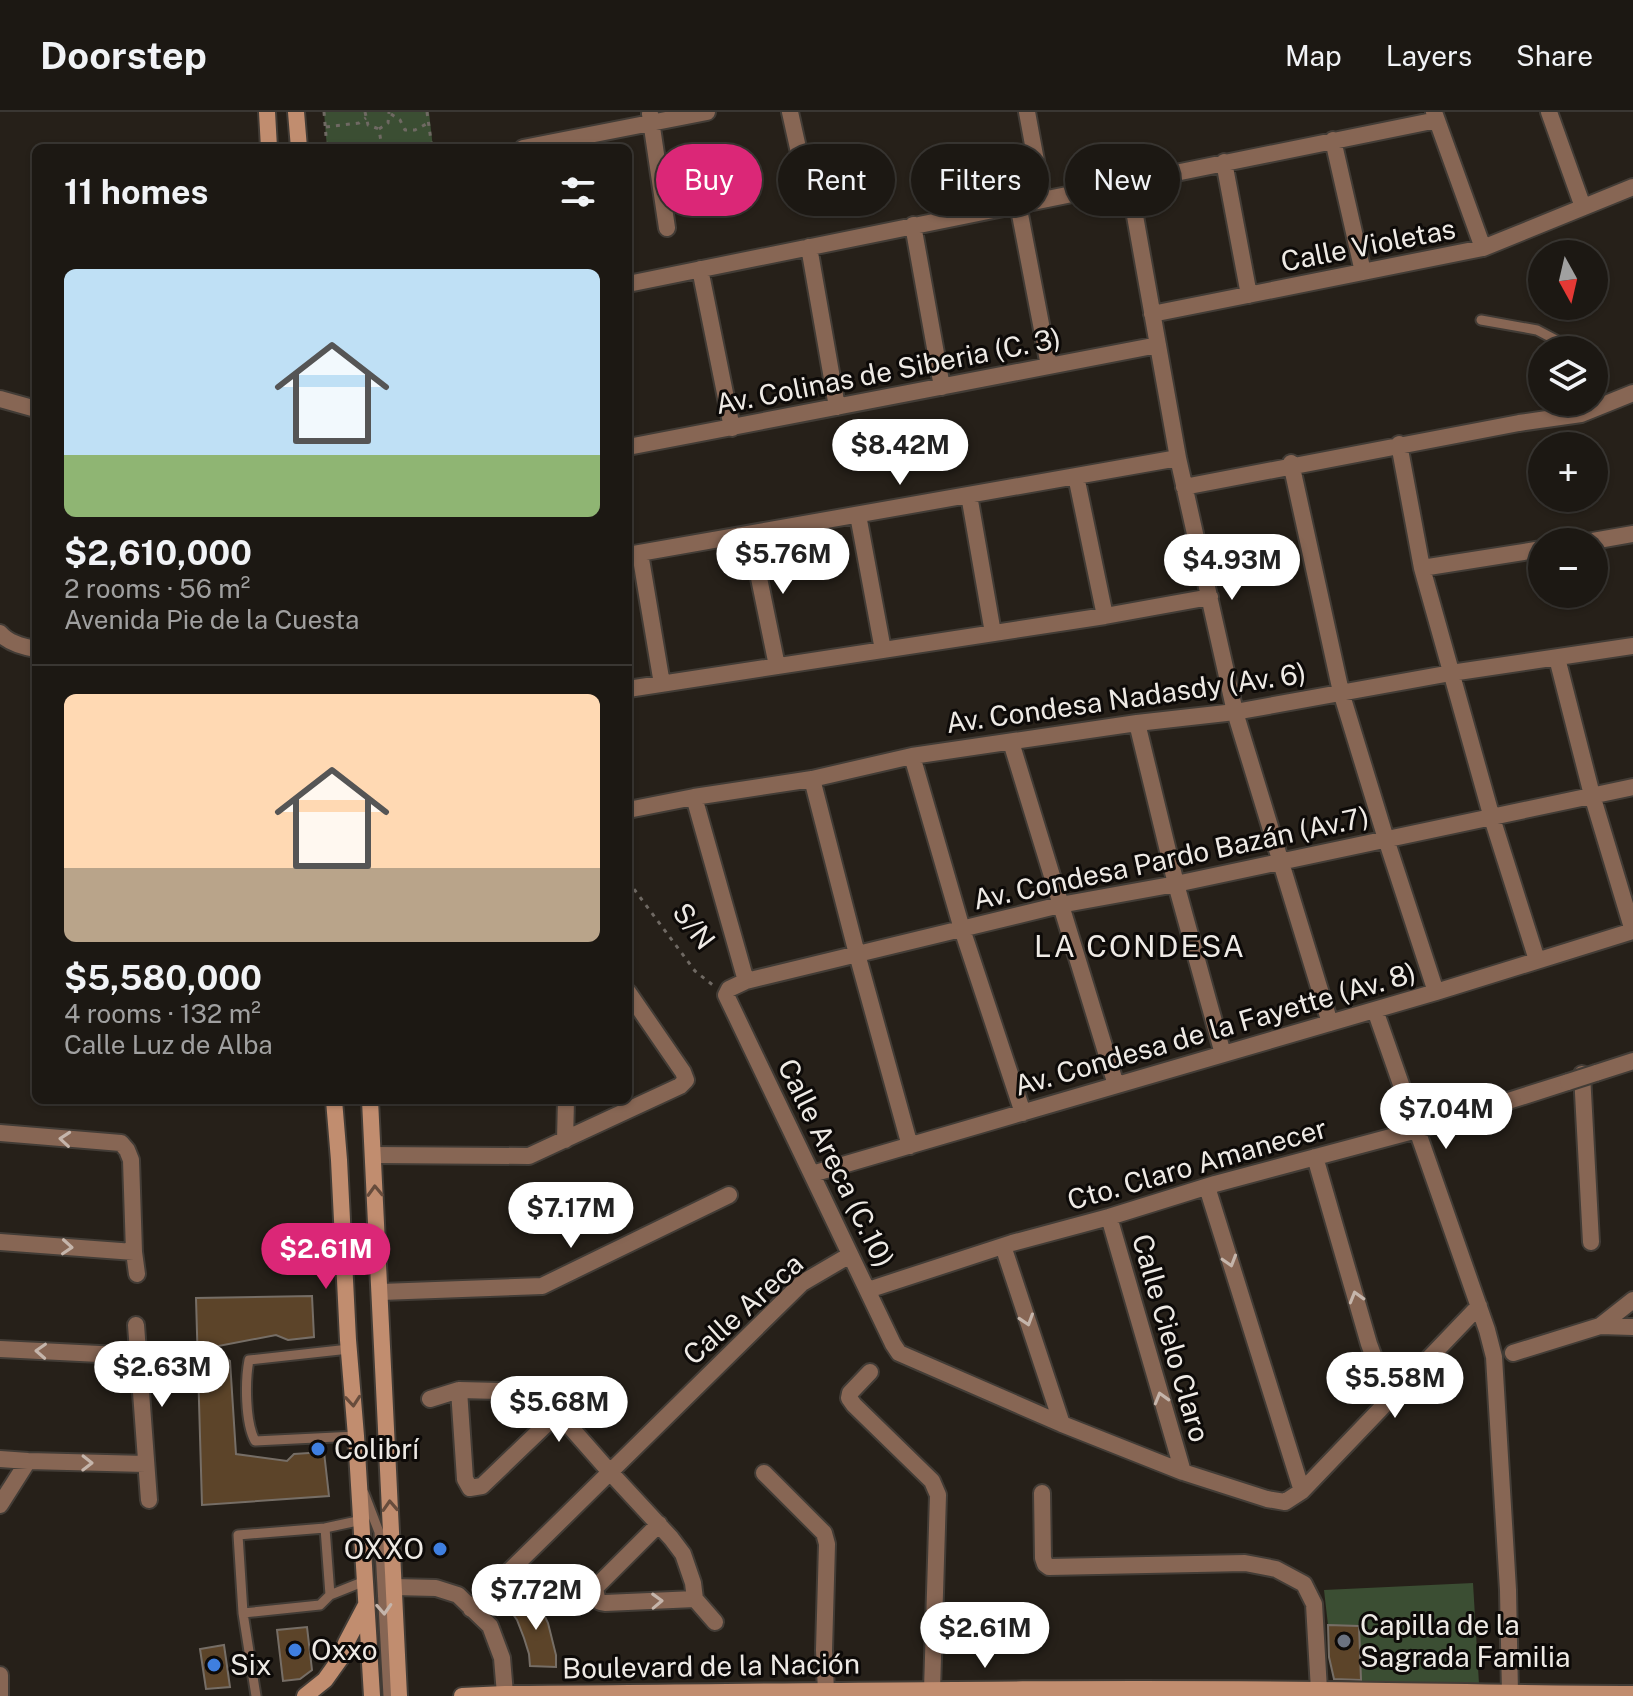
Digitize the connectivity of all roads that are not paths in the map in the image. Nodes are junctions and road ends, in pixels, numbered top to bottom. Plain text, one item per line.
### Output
1 (267, 112) edge
2 (296, 112) edge
3 (707, 112) edge
4 (790, 112) edge
5 (1027, 112) edge
6 (1549, 112) edge
7 (1435, 116) edge
8 (651, 118) edge
9 (1333, 140) junction
10 (269, 144) edge
11 (299, 144) edge
12 (543, 144) edge
13 (797, 144) edge
14 (1033, 144) edge
15 (1224, 162) junction
16 (1180, 171) edge
17 (1633, 187) edge
18 (1583, 207) junction
19 (958, 216) edge
20 (1020, 216) edge
21 (1135, 216) edge
22 (913, 225) junction
23 (667, 228) dead end
24 (809, 247) junction
25 (1483, 248) junction
26 (700, 269) junction
27 (1363, 272) junction
28 (632, 283) edge
29 (1249, 295) junction
30 (1152, 314) junction
31 (1481, 320) dead end
32 (1548, 336) edge
33 (1158, 345) junction
34 (1049, 366) junction
35 (942, 387) junction
36 (1633, 393) edge
37 (0, 399) edge
38 (1608, 400) edge
39 (837, 407) junction
40 (32, 408) edge
41 (1547, 416) edge
42 (732, 428) junction
43 (1399, 445) junction
44 (632, 446) edge
45 (1178, 458) junction
46 (1292, 465) junction
47 (1076, 476) junction
48 (1184, 487) junction
49 (969, 495) junction
50 (858, 515) junction
51 (750, 534) junction
52 (1633, 534) edge
53 (1608, 538) edge
54 (1528, 551) edge
55 (634, 554) edge
56 (1422, 568) junction
57 (1210, 597) junction
58 (1105, 616) junction
59 (0, 633) edge
60 (993, 633) junction
61 (1633, 646) edge
62 (32, 648) edge
63 (883, 650) junction
64 (1557, 658) junction
65 (777, 666) junction
66 (1451, 673) junction
67 (662, 684) junction
68 (632, 688) edge
69 (1341, 692) junction
70 (1235, 712) junction
71 (1137, 723) junction
72 (1011, 742) junction
73 (912, 756) junction
74 (812, 779) junction
75 (1633, 787) edge
76 (1592, 795) junction
77 (694, 797) junction
78 (632, 809) edge
79 (1492, 818) junction
80 (1386, 839) junction
81 (1281, 862) junction
82 (1176, 884) junction
83 (1060, 905) junction
84 (962, 929) junction
85 (1633, 931) edge
86 (857, 954) junction
87 (1537, 960) junction
88 (746, 981) junction
89 (1436, 992) junction
90 (726, 995) joint
91 (632, 998) edge
92 (1375, 1010) junction
93 (1330, 1023) junction
94 (1223, 1054) junction
95 (1633, 1061) edge
96 (1582, 1076) junction
97 (1116, 1085) junction
98 (334, 1104) edge
99 (370, 1104) edge
100 (566, 1104) edge
101 (1023, 1113) junction
102 (1417, 1130) junction
103 (0, 1133) edge
104 (565, 1140) junction
105 (910, 1146) junction
106 (374, 1155) junction
107 (1315, 1157) junction
108 (812, 1174) junction
109 (1207, 1187) junction
110 (729, 1195) dead end
111 (1109, 1217) junction
112 (0, 1242) edge
113 (1591, 1242) dead end
114 (1003, 1246) junction
115 (134, 1252) junction
116 (850, 1255) junction
117 (137, 1274) dead end
118 (868, 1290) junction
119 (381, 1292) junction
120 (1633, 1300) edge
121 (1479, 1306) junction
122 (136, 1325) dead end
123 (1600, 1326) junction
124 (1633, 1327) edge
125 (0, 1349) edge
126 (349, 1349) junction
127 (1513, 1353) dead end
128 (139, 1356) junction
129 (870, 1372) dead end
130 (459, 1390) junction
131 (1389, 1398) junction
132 (430, 1399) dead end
133 (558, 1413) junction
134 (1062, 1424) junction
135 (356, 1436) junction
136 (0, 1459) edge
137 (28, 1461) junction
138 (146, 1464) junction
139 (609, 1471) junction
140 (1183, 1472) junction
141 (764, 1473) dead end
142 (359, 1479) junction
143 (1302, 1491) junction
144 (1042, 1493) dead end
145 (149, 1500) dead end
146 (0, 1505) edge
147 (362, 1520) junction
148 (659, 1524) junction
149 (325, 1528) junction
150 (365, 1581) junction
151 (394, 1587) junction
152 (330, 1595) junction
153 (695, 1599) junction
154 (366, 1603) junction
155 (471, 1609) junction
156 (243, 1613) junction
157 (715, 1622) dead end
158 (0, 1675) edge
159 (932, 1690) junction
160 (1319, 1690) junction
161 (826, 1691) junction
162 (663, 1693) junction
163 (505, 1694) junction
164 (1510, 1694) edge
165 (1633, 1694) edge
166 (0, 1696) edge
167 (256, 1696) edge
168 (305, 1696) edge
169 (372, 1696) edge
170 (388, 1696) edge
171 (399, 1696) edge
172 (462, 1696) edge
173 (633, 1696) edge

1 - 10 main road
2 - 11 main road
3 - 8 street
4 - 13 street
5 - 14 street
6 - 18 street
7 - 9 street
7 - 25 street
8 - 12 street
8 - 23 street
9 - 15 street
9 - 27 street
15 - 16 street
15 - 29 street
17 - 18 street, Calle Violetas
18 - 25 street, Calle Violetas
19 - 22 street
20 - 34 street
21 - 30 street
22 - 24 street
22 - 35 street
24 - 26 street
24 - 39 street
25 - 27 street, Calle Violetas
26 - 28 street
26 - 42 street
27 - 29 street, Calle Violetas
29 - 30 street, Calle Violetas
30 - 33 street
31 - 32 lane
33 - 34 street, Av. Colinas de Siberia (C. 3)
33 - 45 street
34 - 35 street, Av. Colinas de Siberia (C. 3)
35 - 39 street, Av. Colinas de Siberia (C. 3)
36 - 38 street
37 - 40 street
39 - 42 street, Av. Colinas de Siberia (C. 3)
41 - 43 street
42 - 44 street, Av. Colinas de Siberia (C. 3)
43 - 46 street
43 - 56 street
45 - 47 street
45 - 48 street
46 - 48 street
46 - 69 street
47 - 49 street
47 - 58 street
48 - 57 street
49 - 50 street
49 - 60 street
50 - 51 street
50 - 63 street
51 - 55 street
51 - 65 street
52 - 53 street
54 - 56 street
55 - 67 street
56 - 66 street
57 - 58 street
57 - 70 street
58 - 60 street
59 - 62 street
60 - 63 street
61 - 64 street, Av. Condesa Nadasdy (Av. 6)
63 - 65 street
64 - 66 street, Av. Condesa Nadasdy (Av. 6)
64 - 76 street
65 - 67 street
66 - 69 street, Av. Condesa Nadasdy (Av. 6)
66 - 79 street
67 - 68 street
69 - 70 street, Av. Condesa Nadasdy (Av. 6)
69 - 80 street
70 - 71 street, Av. Condesa Nadasdy (Av. 6)
70 - 81 street
71 - 72 street, Av. Condesa Nadasdy (Av. 6)
71 - 82 street
72 - 73 street, Av. Condesa Nadasdy (Av. 6)
72 - 83 street
73 - 74 street, Av. Condesa Nadasdy (Av. 6)
73 - 84 street
74 - 77 street, Av. Condesa Nadasdy (Av. 6)
74 - 86 street
75 - 76 street, Av. Condesa Pardo Bazán (Av.7)
76 - 79 street, Av. Condesa Pardo Bazán (Av.7)
76 - 85 street
77 - 78 street, Av. Condesa Nadasdy (Av. 6)
77 - 88 street
79 - 80 street, Av. Condesa Pardo Bazán (Av.7)
79 - 87 street
80 - 81 street, Av. Condesa Pardo Bazán (Av.7)
80 - 89 street
81 - 82 street, Av. Condesa Pardo Bazán (Av.7)
81 - 93 street
82 - 83 street, Av. Condesa Pardo Bazán (Av.7)
82 - 94 street
83 - 84 street, Av. Condesa Pardo Bazán (Av.7)
83 - 97 street
84 - 86 street, Av. Condesa Pardo Bazán (Av.7)
84 - 101 street
85 - 87 street, Av. Condesa de la Fayette (Av. 8)
86 - 88 street, Av. Condesa Pardo Bazán (Av.7)
86 - 105 street
87 - 89 street, Av. Condesa de la Fayette (Av. 8)
88 - 90 street, Av. Condesa Pardo Bazán (Av.7)
89 - 92 street, Av. Condesa de la Fayette (Av. 8)
90 - 108 street, Calle Areca (C.10)
91 - 104 street
92 - 93 street, Av. Condesa de la Fayette (Av. 8)
92 - 102 street
93 - 94 street, Av. Condesa de la Fayette (Av. 8)
94 - 97 street, Av. Condesa de la Fayette (Av. 8)
95 - 96 street, Cto. Claro Amanecer
96 - 102 street, Cto. Claro Amanecer
96 - 113 street
97 - 101 street, Av. Condesa de la Fayette (Av. 8)
98 - 126 main road
99 - 106 main road
100 - 104 street
101 - 105 street, Av. Condesa de la Fayette (Av. 8)
102 - 107 street, Cto. Claro Amanecer
102 - 121 street
115 -> 103 street
104 - 106 street
105 - 108 street, Av. Condesa de la Fayette (Av. 8)
119 -> 106 main road
107 - 109 street, Cto. Claro Amanecer
131 -> 107 street
108 - 116 street, Calle Areca (C.10)
109 - 111 street, Cto. Claro Amanecer
109 -> 143 street
110 - 119 street
111 - 114 street, Cto. Claro Amanecer
140 -> 111 street, Calle Cielo Claro
112 -> 115 street
114 - 118 street, Cto. Claro Amanecer
114 -> 134 street
115 - 117 street
116 - 118 street, Calle Areca (C.10)
116 - 139 street, Calle Areca
118 - 134 street, Calle Areca (C.10)
151 -> 119 main road
120 - 123 street
121 - 131 street
121 - 164 street
122 - 128 street
123 - 124 street
123 - 127 street
128 -> 125 street
126 -> 135 main road
126 - 135 lane
128 - 138 street
129 - 159 street
130 - 132 street
130 - 133 street
130 - 133 street
131 - 143 street
133 - 139 street
134 - 140 street
135 - 142 main road
136 - 137 street
137 -> 138 street
137 - 146 street
138 - 145 street
139 - 148 street
139 - 155 street, Calle Areca
140 - 143 street
141 - 161 street
142 - 147 main road
142 -> 170 lane
144 - 160 street
147 - 149 lane
147 - 150 main road
148 - 153 street
148 -> 153 street
149 - 152 lane
149 - 156 lane
150 - 152 lane
150 - 154 main road
151 - 155 street
151 - 171 main road
152 - 156 lane
153 - 157 street
154 - 168 main road
154 - 169 main road
155 - 163 street
156 - 167 lane
158 - 166 street
159 - 160 main road, Boulevard de la Nación
159 - 161 main road, Boulevard de la Nación
160 - 164 main road, Boulevard de la Nación
161 - 162 main road, Boulevard de la Nación
162 - 163 main road, Boulevard de la Nación
162 - 173 main road
163 - 172 main road, Boulevard de la Nación
164 - 165 main road, Boulevard de la Nación

